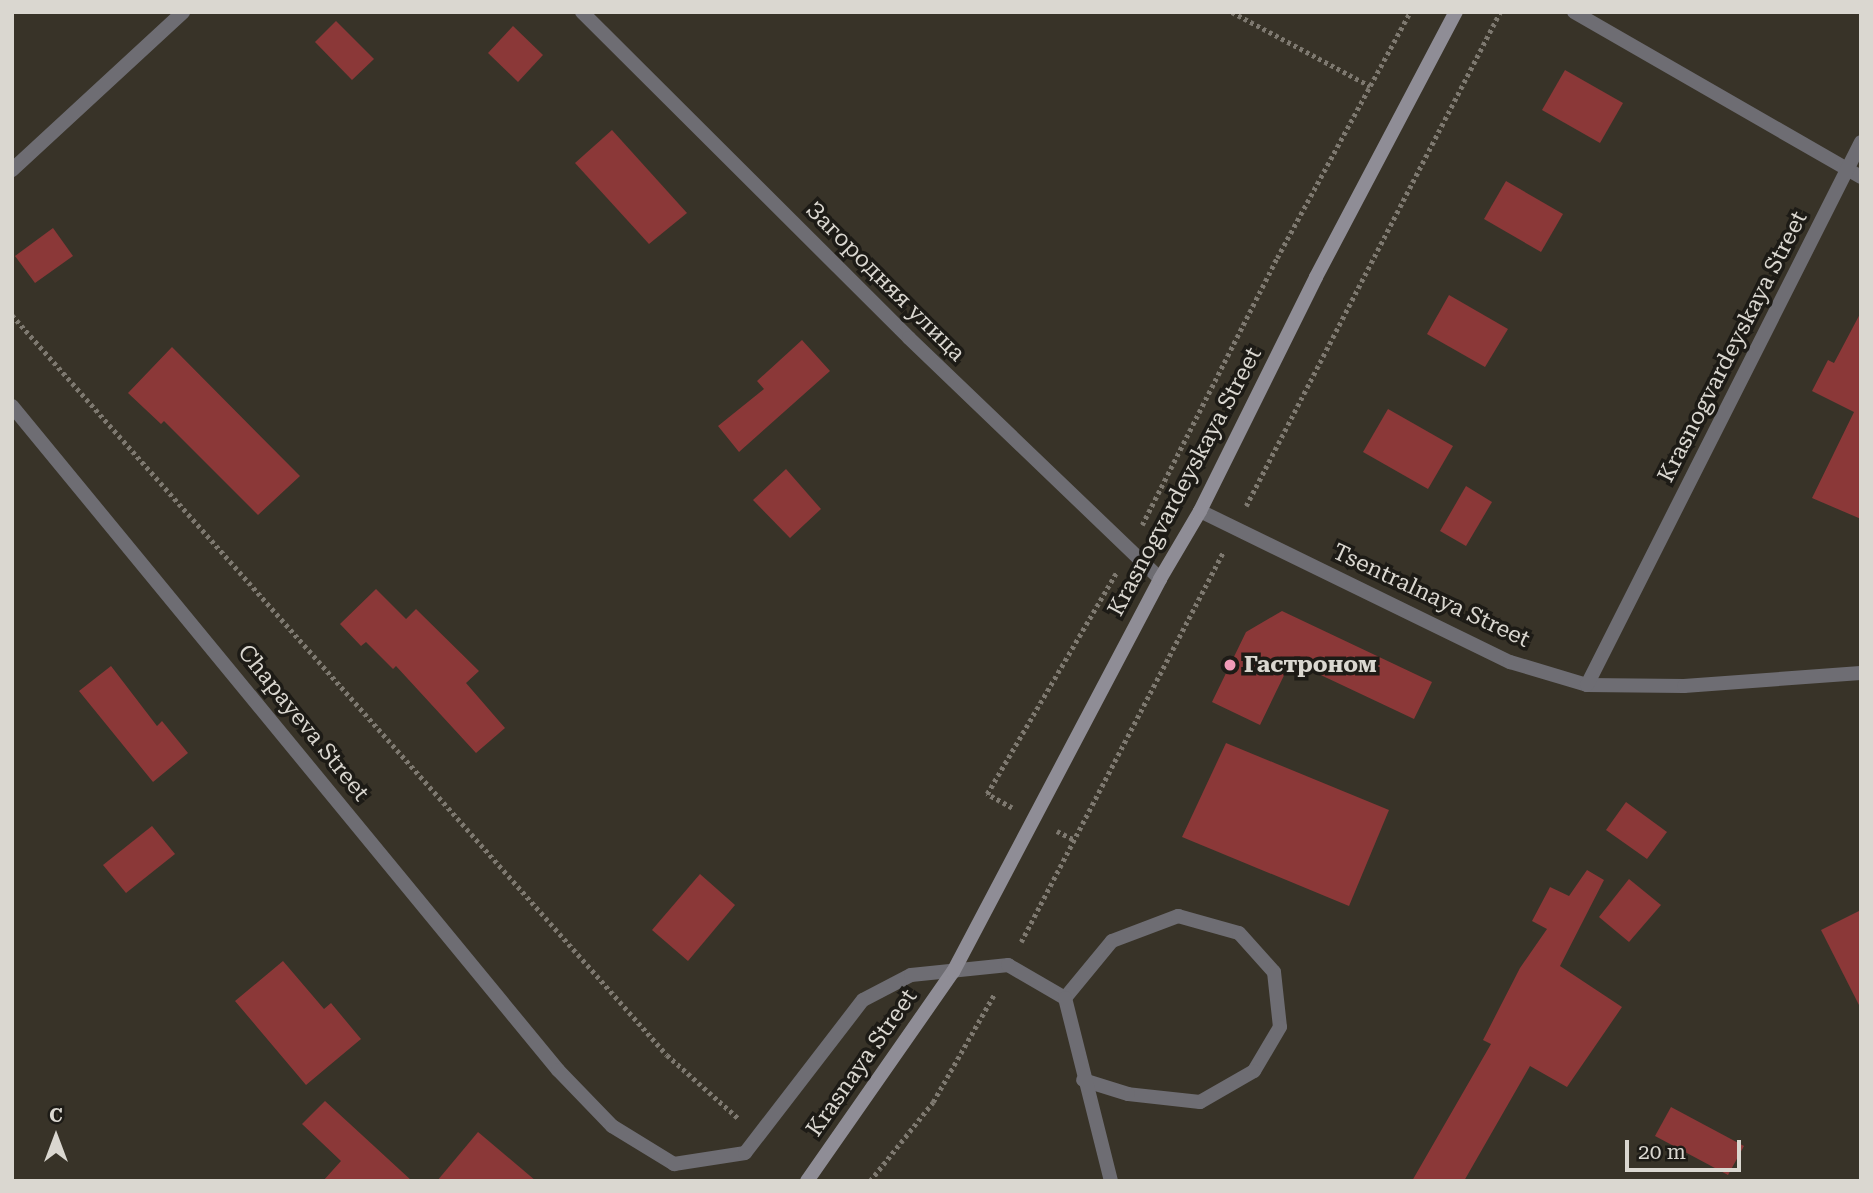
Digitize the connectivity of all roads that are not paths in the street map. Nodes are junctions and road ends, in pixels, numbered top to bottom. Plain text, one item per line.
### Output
1 (183, 12) edge
2 (582, 12) edge
3 (1457, 12) edge
4 (1574, 12) edge
5 (1861, 142) edge
6 (12, 170) edge
7 (1854, 174) edge
8 (12, 406) edge
9 (1200, 511) junction
10 (1160, 579) junction
11 (1861, 673) edge
12 (1587, 685) junction
13 (953, 972) junction
14 (1065, 998) junction
15 (1083, 1080) junction
16 (807, 1181) edge
17 (1111, 1181) edge

1 - 6 street
2 - 10 street, Загородняя улица
3 - 9 street, Krasnogvardeyskaya Street
4 - 7 street
5 - 7 street, Krasnogvardeyskaya Street
7 - 12 street, Krasnogvardeyskaya Street
8 - 13 street, Chapayeva Street
9 - 10 street, Krasnogvardeyskaya Street
9 - 12 street, Tsentralnaya Street
10 - 13 street, Krasnogvardeyskaya Street
11 - 12 street, Tsentralnaya Street
13 - 14 street, Chapayeva Street
13 - 16 street, Krasnaya Street
14 - 15 street
14 - 15 street
15 - 17 street

